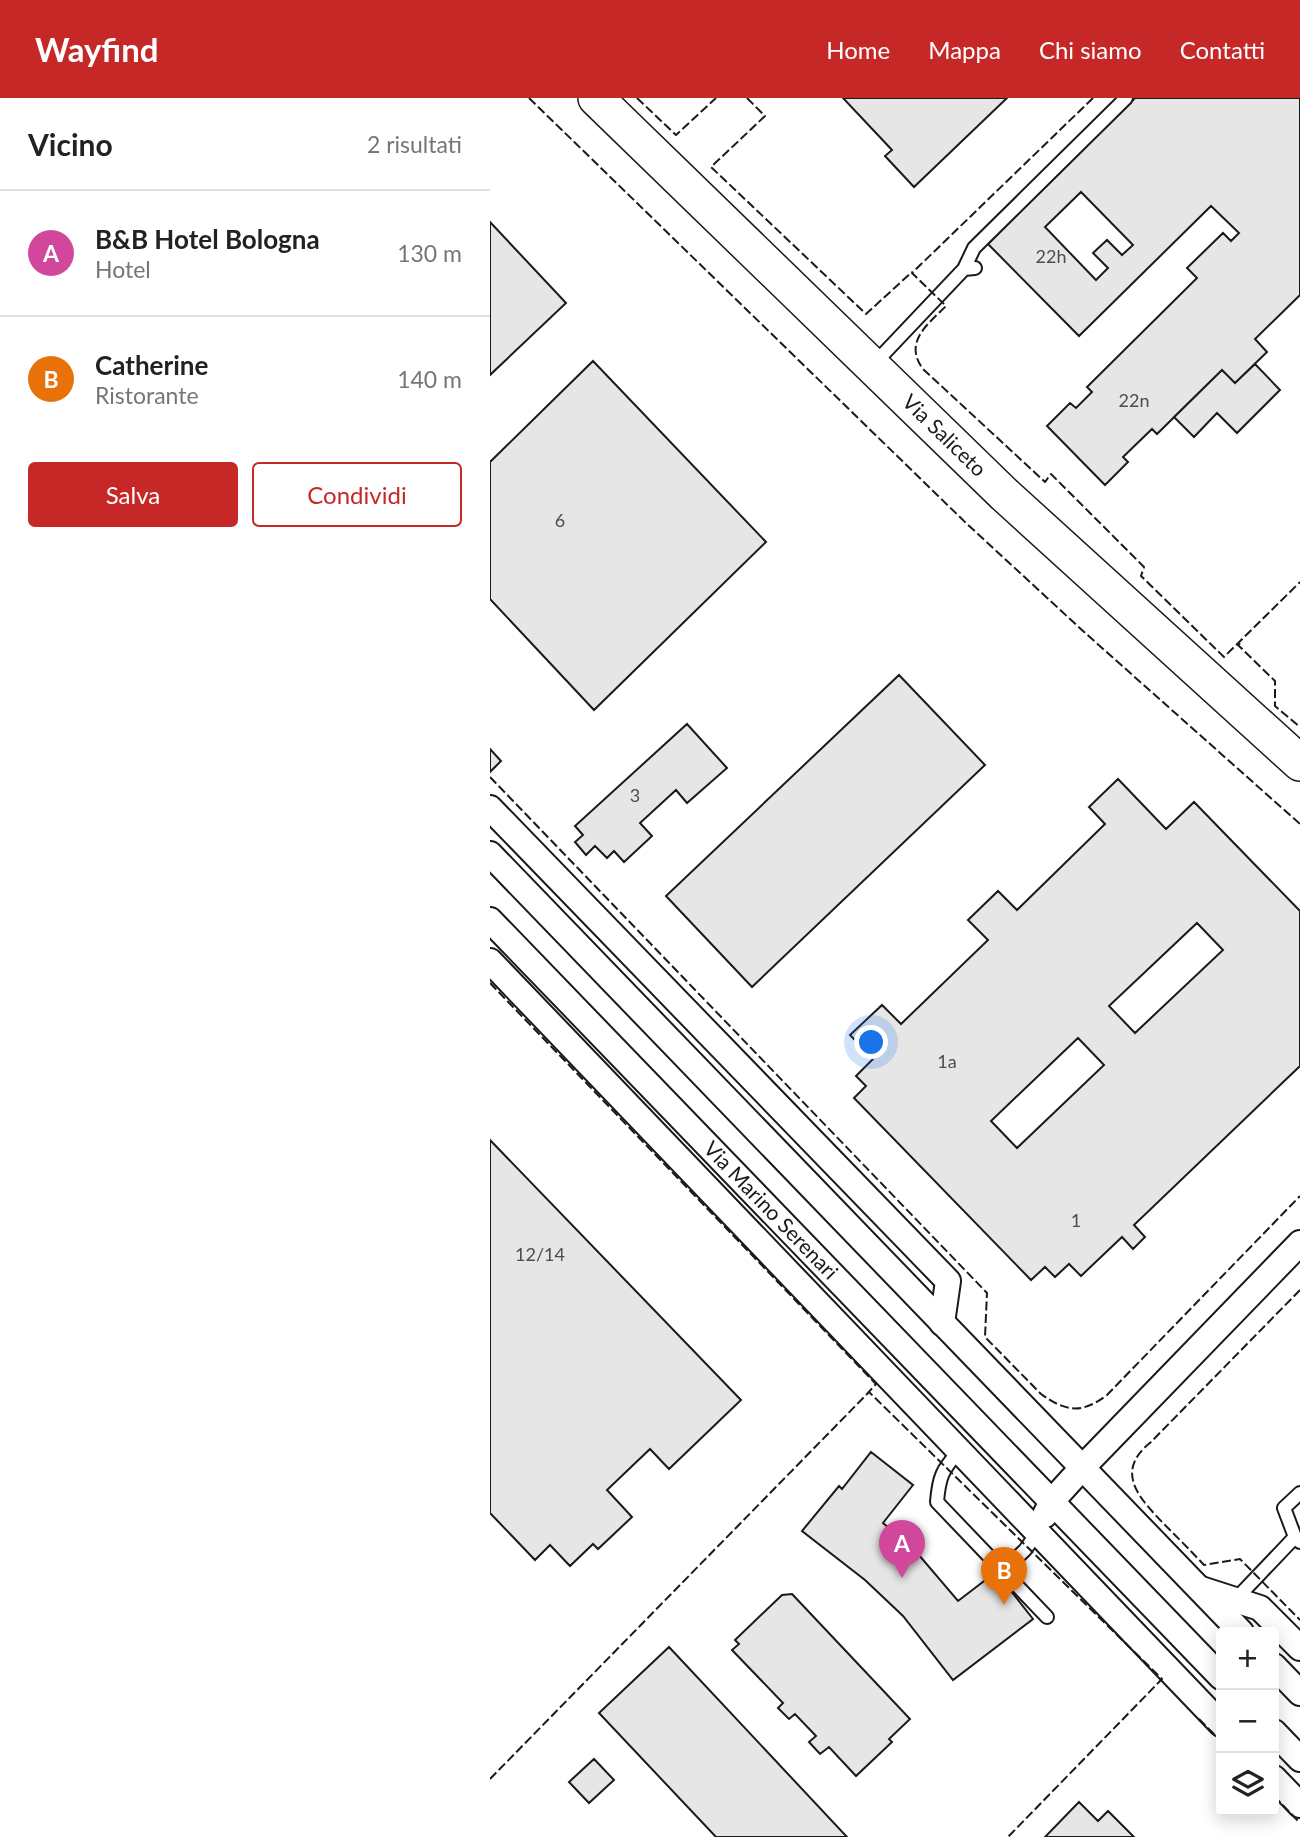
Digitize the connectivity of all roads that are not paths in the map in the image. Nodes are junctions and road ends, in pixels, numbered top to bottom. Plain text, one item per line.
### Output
1 (596, 98) edge
2 (1126, 98) edge
3 (873, 366) junction
4 (1294, 760) edge
5 (490, 807) edge
6 (519, 838) junction
7 (493, 858) edge
8 (490, 920) edge
9 (490, 961) edge
10 (677, 1001) junction
11 (654, 1024) junction
12 (596, 1029) junction
13 (575, 1050) junction
14 (841, 1171) junction
15 (817, 1194) junction
16 (774, 1214) junction
17 (752, 1236) junction
18 (1300, 1243) edge
19 (942, 1323) junction
20 (920, 1365) junction
21 (897, 1387) junction
22 (959, 1451) junction
23 (1082, 1468) junction
24 (1300, 1493) edge
25 (1052, 1501) junction
26 (1037, 1533) junction
27 (1298, 1540) edge
28 (1003, 1571) junction
29 (1229, 1607) junction
30 (1047, 1617) dead end
31 (1239, 1627) edge
32 (1300, 1648) edge
33 (1279, 1671) edge
34 (1216, 1672) edge
35 (1300, 1693) edge
36 (1216, 1719) edge
37 (1279, 1737) edge
38 (1300, 1759) edge
39 (1279, 1783) edge
40 (1300, 1805) edge

1 - 3 main road, Via Saliceto
2 - 3 lane
3 - 4 main road, Via Saliceto
5 - 6 street
6 - 7 street
6 - 10 street
7 - 11 street
8 - 12 street, Via Marino Serenari
9 - 13 street, Via Marino Serenari
10 - 11 street
10 - 14 street
11 - 15 street
12 - 13 street
12 - 16 street, Via Marino Serenari
13 - 17 street, Via Marino Serenari
14 - 15 street
14 - 19 street
15 - 19 street
16 - 17 street
16 - 20 street, Via Marino Serenari
17 - 21 street, Via Marino Serenari
18 - 23 street
19 - 23 street
20 - 21 street
20 - 25 street, Via Marino Serenari
21 - 22 street, Via Marino Serenari
22 - 26 street, Via Marino Serenari
22 - 28 lane
23 - 25 street
23 - 29 street
24 - 27 lane
25 - 26 street
25 - 34 street, Via Marino Serenari
26 - 28 lane
26 - 36 street, Via Marino Serenari
27 - 29 lane
28 - 30 lane
29 - 31 street
29 - 32 street
33 - 35 street
37 - 38 street
39 - 40 street

